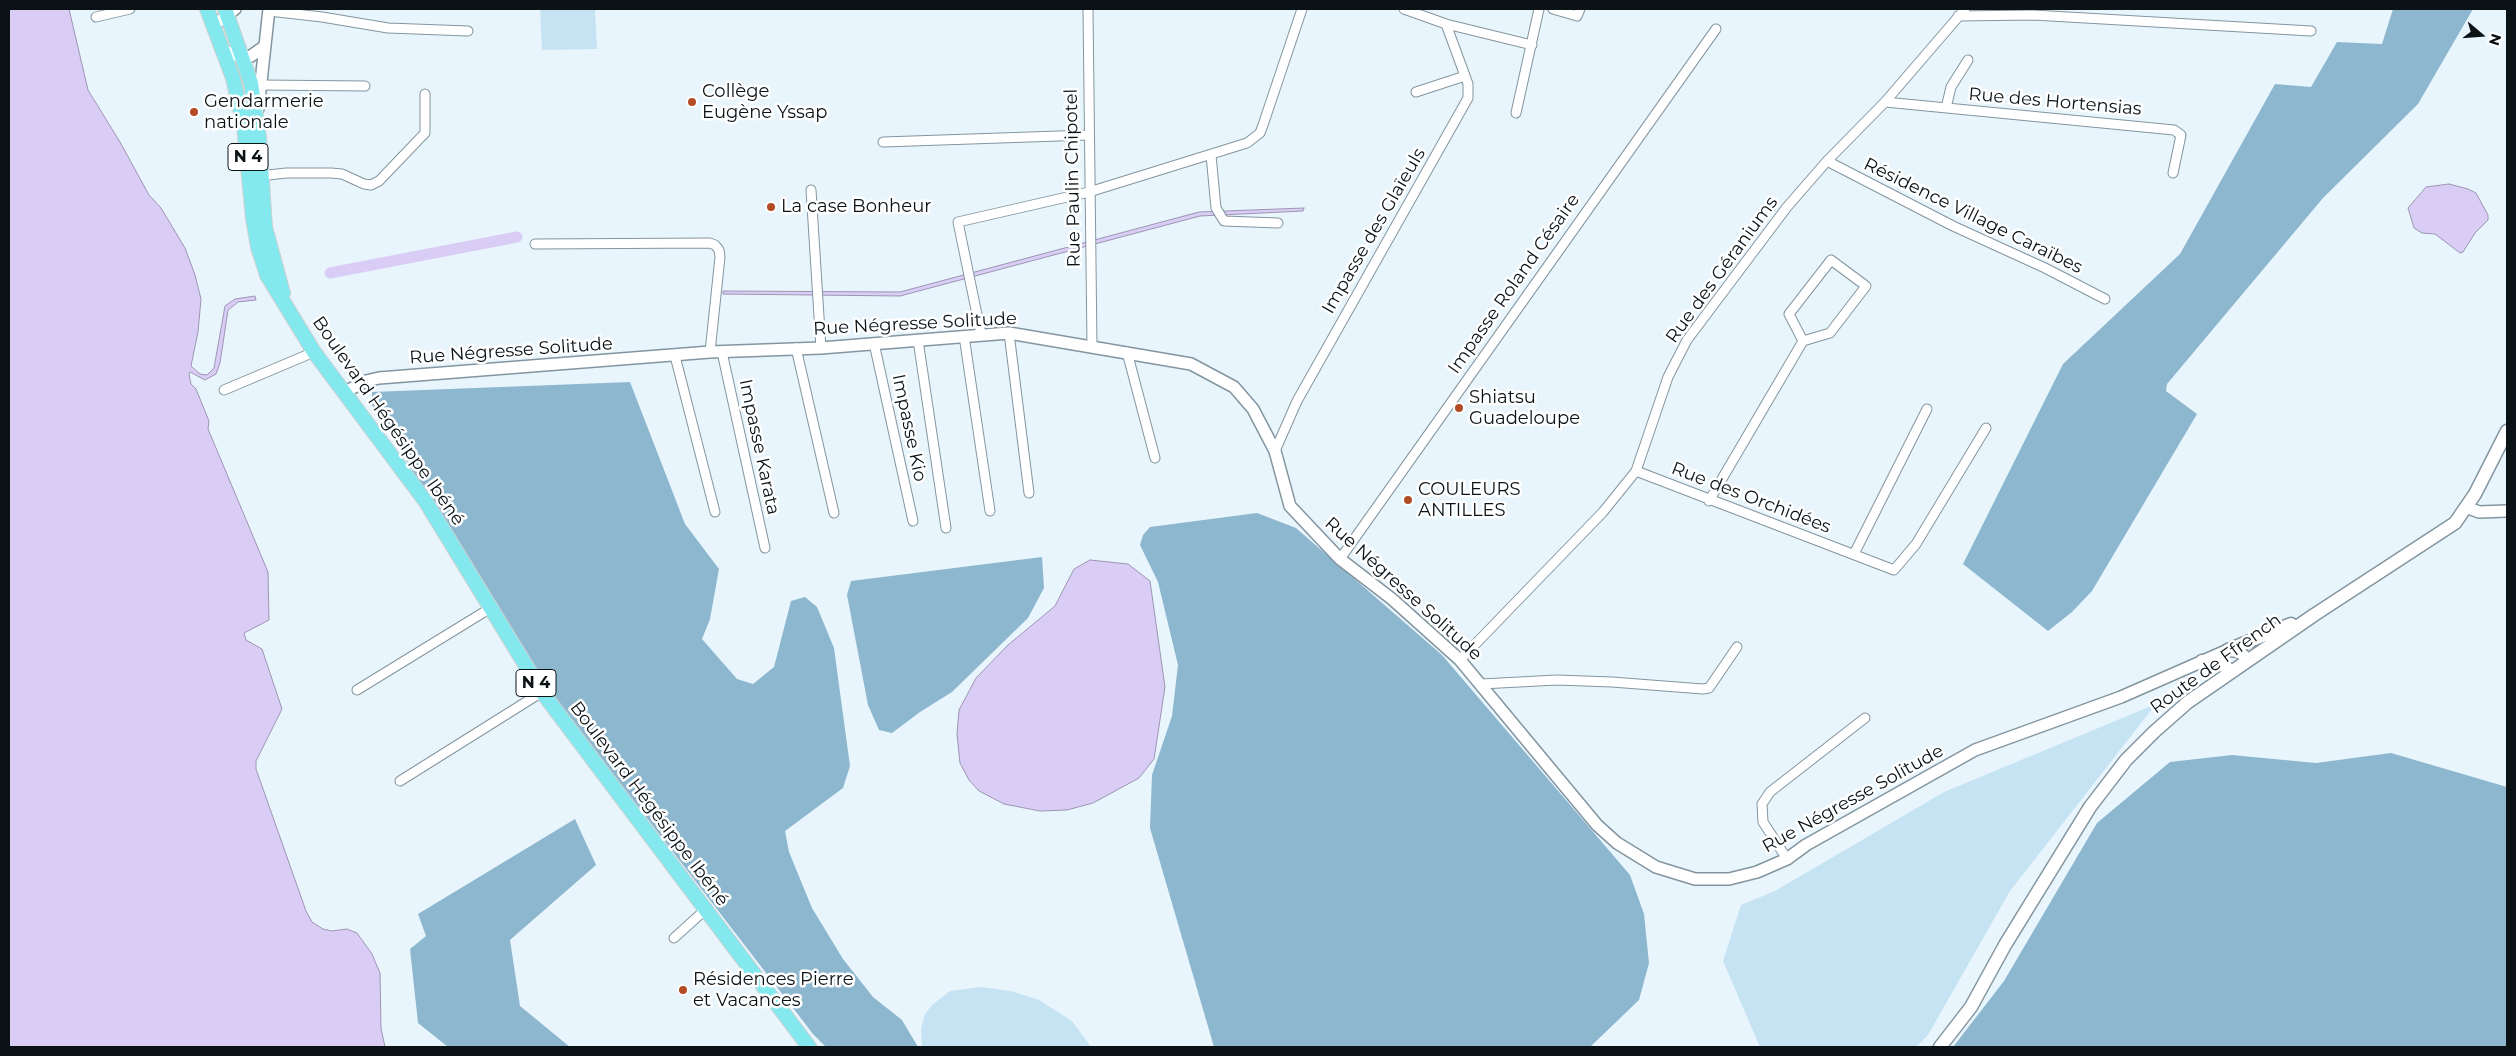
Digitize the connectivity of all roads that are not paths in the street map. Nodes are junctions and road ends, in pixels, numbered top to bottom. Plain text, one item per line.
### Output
1 (130, 9) edge
2 (207, 9) edge
3 (1088, 9) edge
4 (1302, 9) edge
5 (1404, 9) edge
6 (1539, 9) edge
7 (1554, 9) edge
8 (1580, 9) edge
9 (1964, 9) edge
10 (269, 10) edge
11 (229, 11) edge
12 (1421, 11) edge
13 (1958, 16) junction
14 (96, 17) dead end
15 (1446, 24) junction
16 (213, 26) junction
17 (1716, 28) dead end
18 (468, 31) dead end
19 (2311, 31) dead end
20 (1532, 45) junction
21 (265, 46) junction
22 (223, 50) junction
23 (243, 58) junction
24 (1968, 60) dead end
25 (1465, 76) junction
26 (261, 85) junction
27 (365, 86) dead end
28 (1416, 92) dead end
29 (425, 94) dead end
30 (1885, 102) junction
31 (1946, 108) junction
32 (1516, 112) dead end
33 (257, 118) junction
34 (1088, 135) junction
35 (883, 142) dead end
36 (1211, 155) junction
37 (1827, 161) junction
38 (2173, 172) dead end
39 (260, 176) junction
40 (811, 190) dead end
41 (1089, 192) junction
42 (1278, 223) dead end
43 (535, 244) dead end
44 (2105, 299) dead end
45 (286, 303) junction
46 (1010, 333) junction
47 (980, 334) junction
48 (964, 336) junction
49 (918, 340) junction
50 (1803, 341) junction
51 (874, 343) junction
52 (1092, 346) junction
53 (796, 348) junction
54 (821, 348) junction
55 (314, 352) junction
56 (710, 352) junction
57 (722, 352) junction
58 (1127, 352) junction
59 (675, 356) junction
60 (224, 390) dead end
61 (345, 392) junction
62 (1927, 409) dead end
63 (1986, 428) dead end
64 (2507, 431) edge
65 (1275, 451) junction
66 (1155, 458) dead end
67 (1636, 471) junction
68 (1029, 493) dead end
69 (1709, 501) junction
70 (2466, 507) junction
71 (990, 511) dead end
72 (2507, 511) edge
73 (715, 512) dead end
74 (2493, 512) junction
75 (834, 513) dead end
76 (913, 521) dead end
77 (2454, 522) junction
78 (946, 528) dead end
79 (765, 548) dead end
80 (1854, 554) junction
81 (1340, 559) junction
82 (490, 609) junction
83 (2314, 614) junction
84 (1737, 647) dead end
85 (2228, 650) junction
86 (1460, 660) junction
87 (2248, 660) junction
88 (2202, 661) junction
89 (2232, 671) junction
90 (1481, 684) junction
91 (357, 690) dead end
92 (542, 692) junction
93 (1865, 718) dead end
94 (400, 781) dead end
95 (1787, 859) junction
96 (705, 910) junction
97 (674, 938) dead end
98 (809, 1047) edge
99 (1940, 1047) edge

1 - 14 street
2 - 16 main road, Boulevard Hégésippe Ibéné / N 4
3 - 34 street, Rue Paulin Chipotel
4 - 36 street
5 - 12 street
6 - 20 street
7 - 8 street
9 - 13 street, Rue des Géraniums
10 - 18 street
10 - 21 street
11 - 16 street
11 - 23 main road, Boulevard Hégésippe Ibéné / N 4
12 - 15 street
13 - 19 street
13 - 30 street, Rue des Géraniums
15 - 20 street
15 - 25 street, Impasse des Glaïeuls
16 - 22 main road, Boulevard Hégésippe Ibéné / N 4
17 - 81 street, Impasse Roland Césaire
20 - 32 street
21 - 23 street
21 - 26 street
22 - 23 street
22 - 45 main road, Boulevard Hégésippe Ibéné / N 4
23 - 33 main road, Boulevard Hégésippe Ibéné / N 4
24 - 31 street
25 - 28 street
25 - 65 street, Impasse des Glaïeuls
26 - 27 street
26 - 33 street
29 - 39 street
30 - 31 street, Rue des Hortensias
30 - 37 street, Rue des Géraniums
31 - 38 street, Rue des Hortensias
33 - 39 main road, Boulevard Hégésippe Ibéné / N 4
34 - 35 street
34 - 41 street, Rue Paulin Chipotel
36 - 41 street
36 - 42 street
37 - 44 street, Résidence Village Caraïbes
37 - 67 street, Rue des Géraniums
39 - 45 main road, Boulevard Hégésippe Ibéné / N 4
40 - 54 street
41 - 47 street
41 - 52 street, Rue Paulin Chipotel
43 - 56 street
45 - 55 main road, Boulevard Hégésippe Ibéné / N 4
46 - 47 street, Rue Négresse Solitude
46 - 52 street, Rue Négresse Solitude
46 - 68 street
47 - 48 street, Rue Négresse Solitude
48 - 49 street, Rue Négresse Solitude
48 - 71 street
49 - 51 street, Rue Négresse Solitude
49 - 78 street
50 - 50 street
50 - 69 street
51 - 54 street, Rue Négresse Solitude
51 - 76 street, Impasse Kio
52 - 58 street, Rue Négresse Solitude
53 - 54 street, Rue Négresse Solitude
53 - 57 street, Rue Négresse Solitude
53 - 75 street
55 - 60 street
55 - 61 main road, Boulevard Hégésippe Ibéné / N 4
56 - 57 street, Rue Négresse Solitude
56 - 59 street, Rue Négresse Solitude
57 - 79 street, Impasse Karata
58 - 65 street, Rue Négresse Solitude
58 - 66 street
59 - 61 street, Rue Négresse Solitude
59 - 73 street
61 - 82 main road, Boulevard Hégésippe Ibéné / N 4
62 - 80 street
63 - 80 street, Rue des Orchidées
64 - 70 main road, Route de Ffrench
65 - 81 street, Rue Négresse Solitude
67 - 69 street, Rue des Orchidées
67 - 86 street, Rue des Géraniums
69 - 80 street, Rue des Orchidées
70 - 74 street
70 - 77 main road, Route de Ffrench
72 - 74 street
74 - 77 street
77 - 83 main road, Route de Ffrench
81 - 86 street, Rue Négresse Solitude
82 - 91 street
82 - 92 main road, Boulevard Hégésippe Ibéné / N 4
83 - 85 main road
83 - 87 main road, Route de Ffrench
84 - 90 street
85 - 87 street
85 - 88 street, Rue Négresse Solitude
86 - 90 street, Rue Négresse Solitude
87 - 89 main road, Route de Ffrench
88 - 89 main road
88 - 95 street, Rue Négresse Solitude
89 - 99 main road, Route de Ffrench
90 - 95 street, Rue Négresse Solitude
92 - 94 street
92 - 96 main road, Boulevard Hégésippe Ibéné / N 4
93 - 95 street
96 - 97 street
96 - 98 main road, Boulevard Hégésippe Ibéné / N 4

